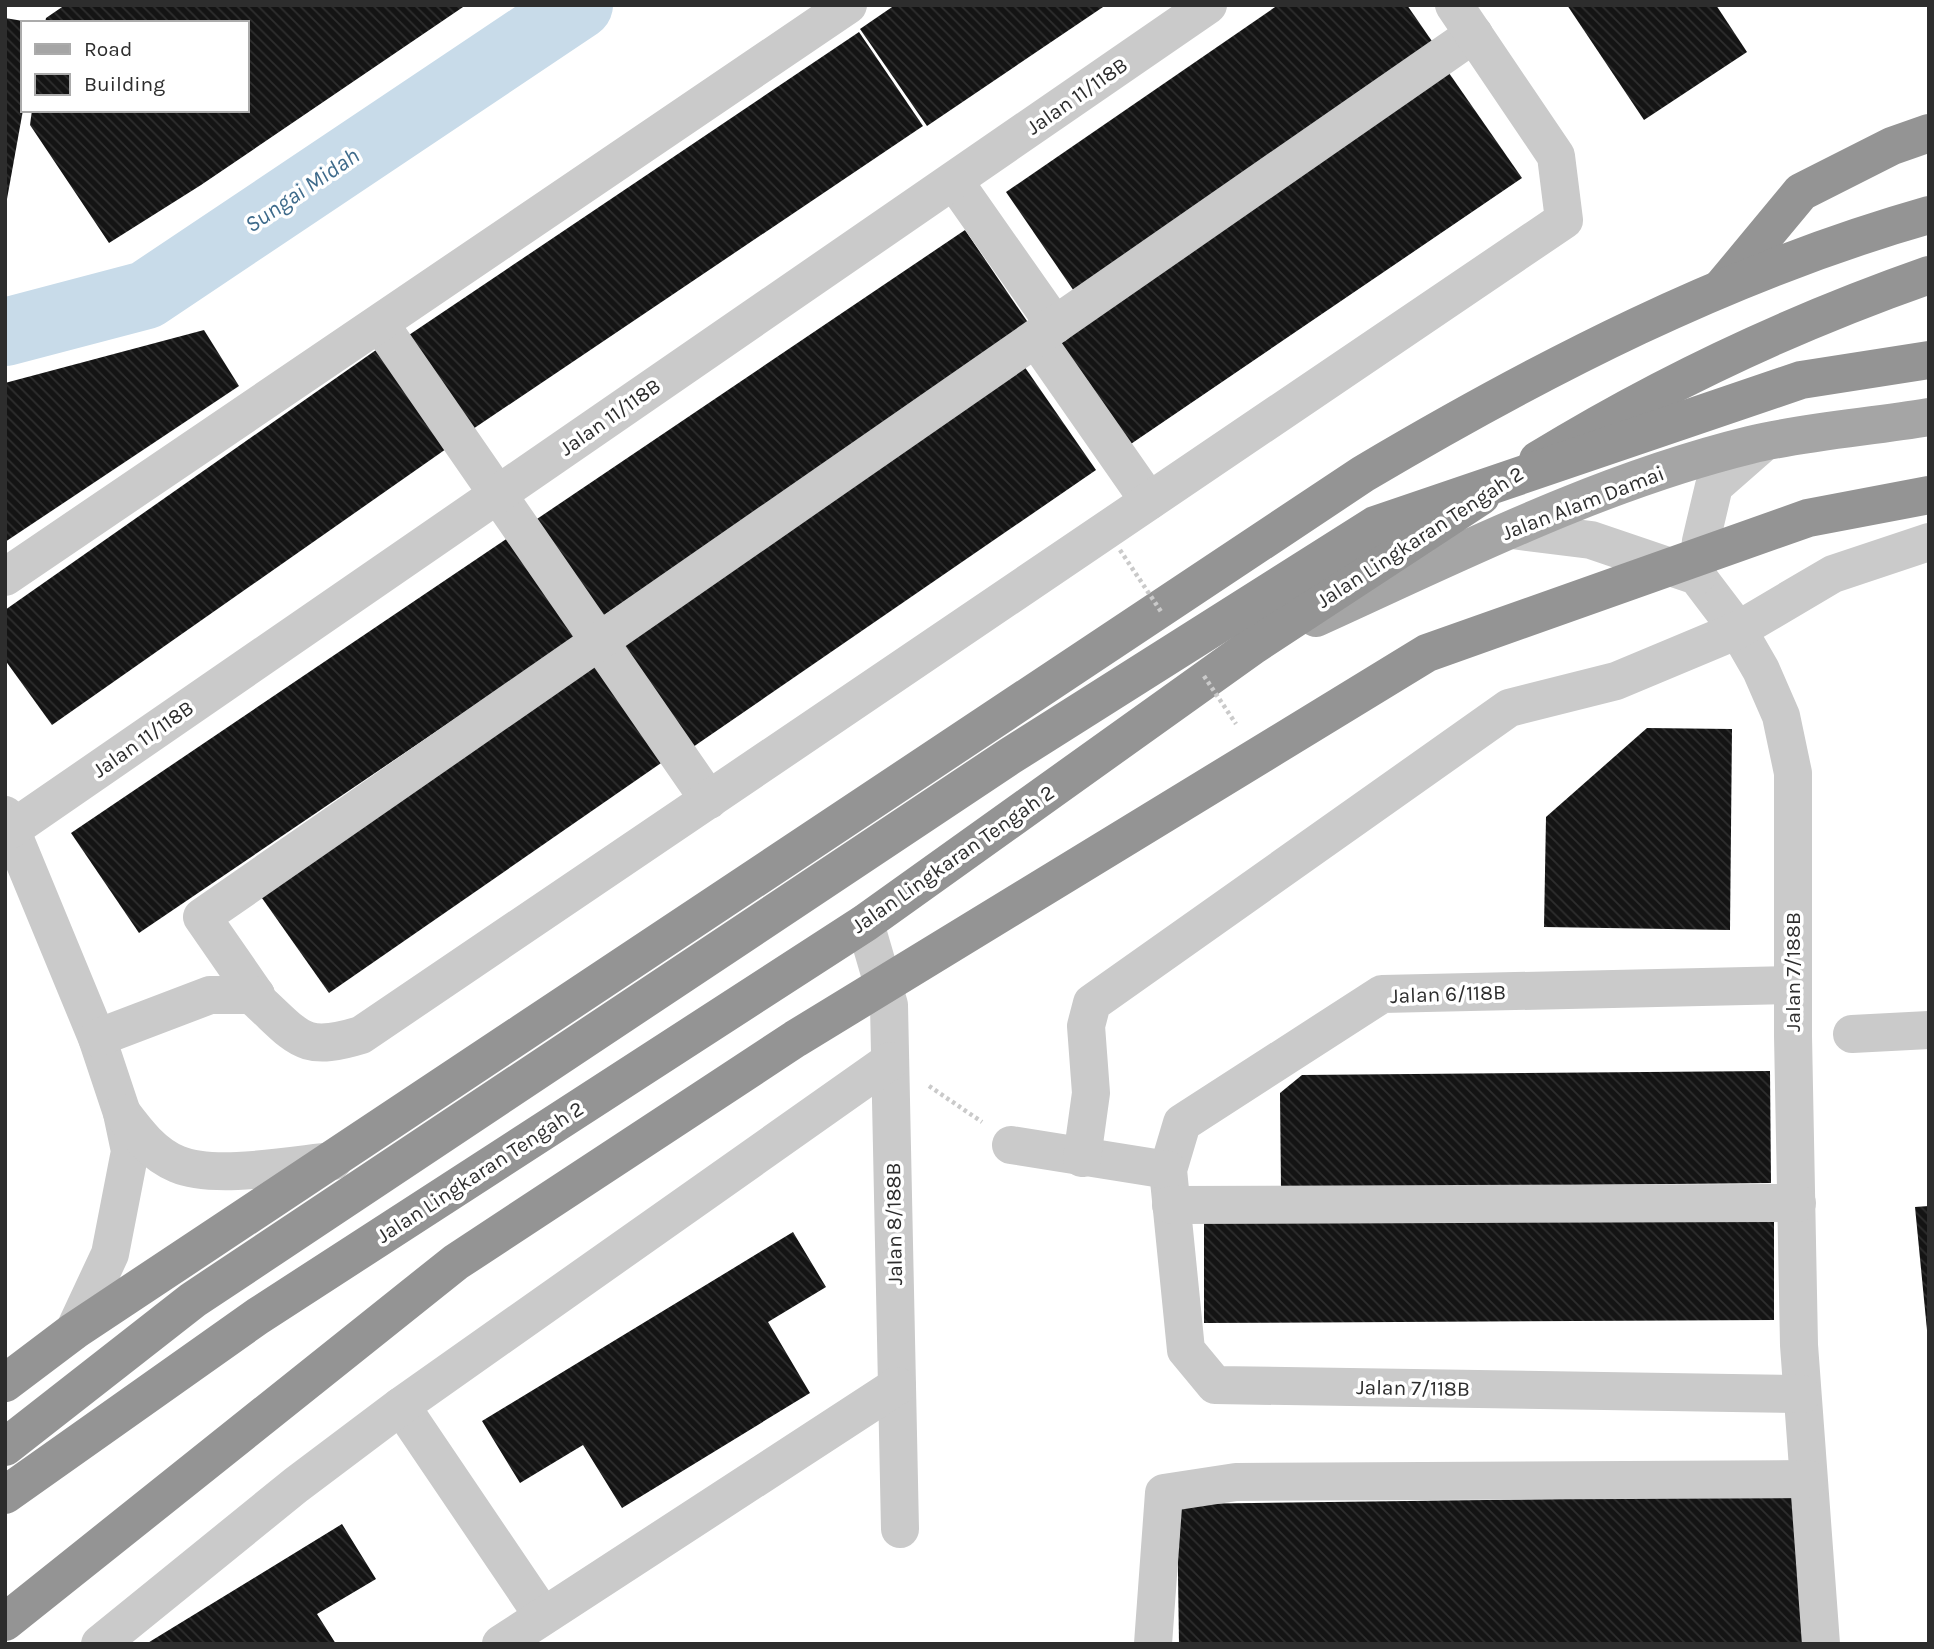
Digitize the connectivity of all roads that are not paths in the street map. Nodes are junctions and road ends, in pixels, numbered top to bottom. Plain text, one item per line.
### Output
1 (848, 5) edge
2 (1208, 5) edge
3 (1464, 20) edge
4 (1929, 133) edge
5 (954, 181) junction
6 (1929, 215) edge
7 (1929, 275) edge
8 (1722, 287) junction
9 (380, 324) junction
10 (1045, 332) junction
11 (1929, 360) edge
12 (1929, 416) edge
13 (1763, 443) junction
14 (498, 494) junction
15 (1929, 495) edge
16 (1149, 501) junction
17 (1511, 530) junction
18 (1929, 541) edge
19 (1697, 576) junction
20 (5, 577) edge
21 (1738, 630) junction
22 (600, 641) junction
23 (1254, 645) junction
24 (709, 800) junction
25 (8, 822) edge
26 (865, 923) junction
27 (1793, 985) junction
28 (256, 995) junction
29 (1929, 1030) edge
30 (1852, 1034) dead end
31 (97, 1038) junction
32 (890, 1060) junction
33 (122, 1113) junction
34 (1012, 1145) road end
35 (1082, 1158) junction
36 (333, 1161) junction
37 (1169, 1188) junction
38 (1797, 1203) junction
39 (74, 1331) junction
40 (5, 1383) edge
41 (897, 1386) junction
42 (1802, 1394) junction
43 (401, 1406) junction
44 (5, 1447) edge
45 (1808, 1479) junction
46 (5, 1495) edge
47 (900, 1528) dead end
48 (543, 1616) junction
49 (5, 1622) edge
50 (100, 1644) edge
51 (501, 1644) edge
52 (1153, 1644) edge
53 (1821, 1644) edge

1 - 9 street
2 - 5 street, Jalan 11/118B
3 - 10 street
3 - 16 street
4 - 8 highway
5 - 10 street
5 - 14 street, Jalan 11/118B
6 - 8 highway
7 - 23 highway, Jalan Lingkaran Tengah 2
8 - 36 highway
9 - 14 street
9 - 20 street
10 - 16 street
10 - 22 street
11 - 44 highway, bridge
12 - 13 main road, Jalan Alam Damai
13 - 17 main road, Jalan Alam Damai
13 - 19 street
14 - 22 street
14 - 25 street, Jalan 11/118B
15 - 49 highway, bridge
16 - 24 street
17 - 19 street
17 - 23 main road, Jalan Alam Damai
18 - 21 street
19 - 21 street, Jalan 7/188B
21 - 27 street, Jalan 7/188B
21 - 35 street
22 - 24 street
22 - 28 street
23 - 26 highway, Jalan Lingkaran Tengah 2
24 - 28 street
25 - 31 street
26 - 32 street, Jalan 8/188B
26 - 46 highway, Jalan Lingkaran Tengah 2
27 - 37 street, Jalan 6/118B
27 - 38 street, Jalan 7/188B
28 - 31 street
29 - 30 street
31 - 33 street
32 - 41 street, Jalan 8/188B
32 - 43 street
33 - 36 street
33 - 39 street
34 - 35 street
35 - 37 street
36 - 39 highway
37 - 38 street
37 - 42 street, Jalan 7/118B
38 - 42 street, Jalan 7/188B
39 - 40 highway
41 - 47 street, Jalan 8/188B
41 - 48 street
42 - 45 street, Jalan 7/188B
43 - 48 street
43 - 50 street
45 - 52 street
45 - 53 street, Jalan 7/188B
48 - 51 street

